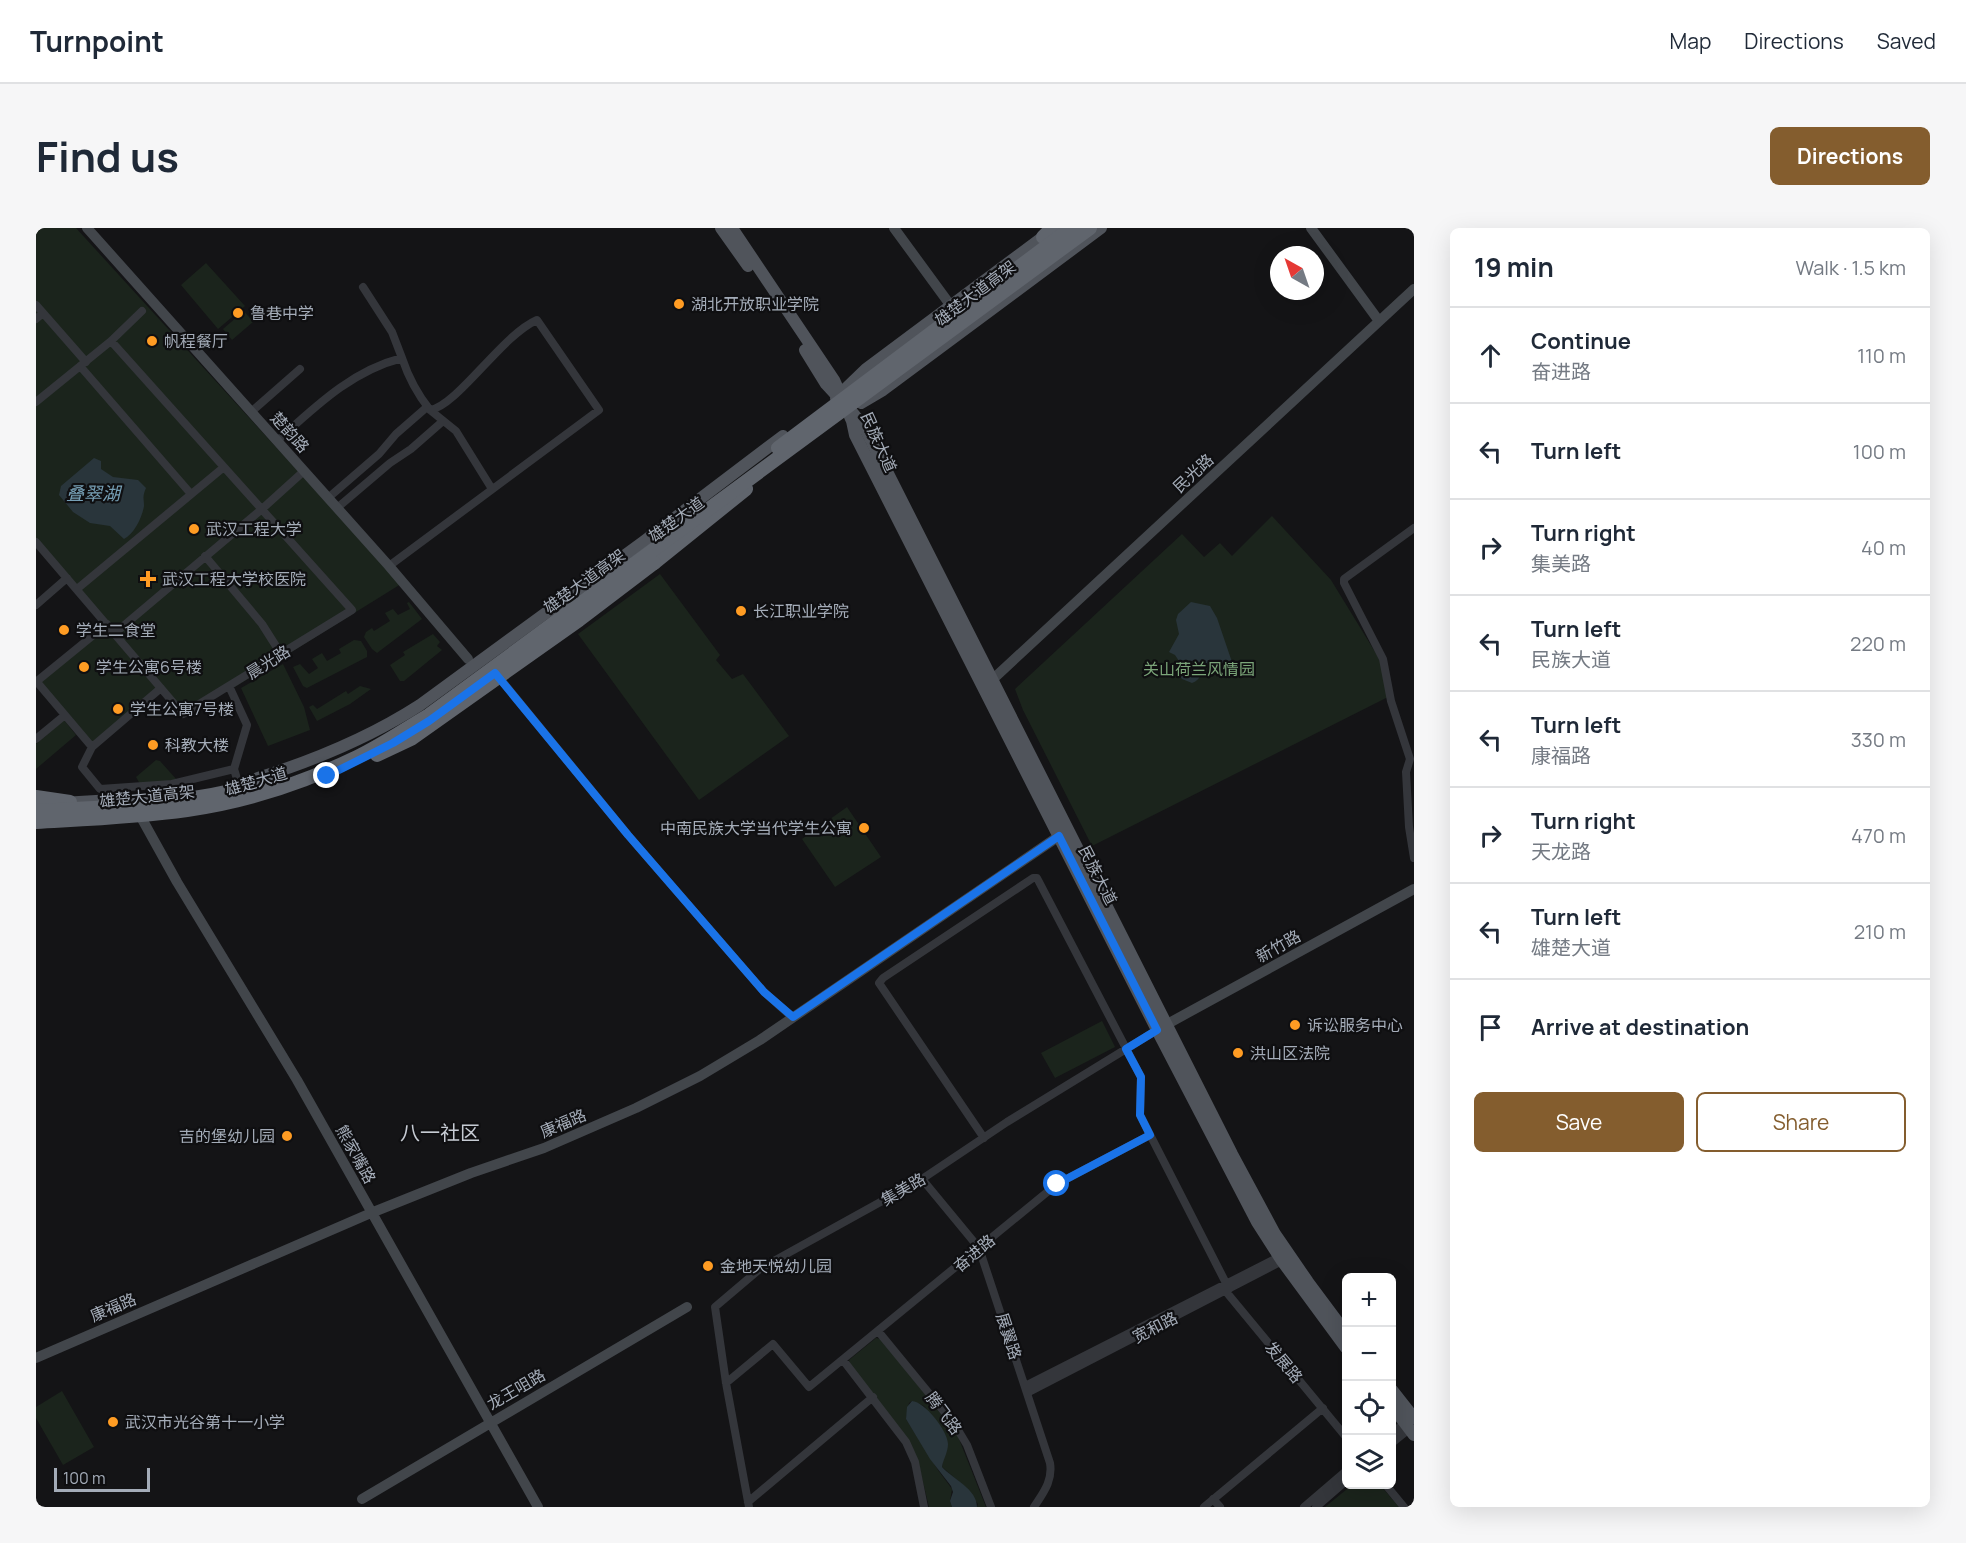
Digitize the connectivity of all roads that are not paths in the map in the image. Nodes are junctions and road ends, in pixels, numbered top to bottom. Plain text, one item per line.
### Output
1 (87, 228) edge
2 (721, 228) edge
3 (732, 228) edge
4 (894, 228) edge
5 (1059, 228) edge
6 (1071, 228) edge
7 (1090, 228) edge
8 (1101, 228) edge
9 (1311, 228) edge
10 (1047, 232) edge
11 (363, 287) dead end
12 (1414, 289) edge
13 (36, 305) edge
14 (951, 306) junction
15 (142, 311) dead end
16 (43, 313) junction
17 (36, 319) edge
18 (1379, 321) junction
19 (111, 341) junction
20 (402, 358) junction
21 (83, 364) junction
22 (300, 369) dead end
23 (36, 402) edge
24 (844, 403) junction
25 (429, 408) junction
26 (251, 412) junction
27 (443, 421) junction
28 (277, 441) junction
29 (224, 467) junction
30 (304, 471) junction
31 (747, 487) junction
32 (492, 489) junction
33 (191, 494) junction
34 (328, 498) junction
35 (337, 508) junction
36 (262, 509) junction
37 (1414, 528) edge
38 (36, 542) edge
39 (205, 556) junction
40 (389, 566) junction
41 (67, 578) junction
42 (77, 589) junction
43 (36, 604) edge
44 (107, 624) junction
45 (115, 633) junction
46 (281, 654) junction
47 (468, 658) dead end
48 (495, 673) junction
49 (992, 680) junction
50 (36, 682) edge
51 (229, 686) junction
52 (161, 688) junction
53 (65, 715) junction
54 (36, 739) edge
55 (92, 747) junction
56 (234, 769) junction
57 (315, 775) junction
58 (232, 783) junction
59 (36, 798) edge
60 (70, 802) junction
61 (36, 804) edge
62 (230, 806) junction
63 (36, 811) edge
64 (142, 819) junction
65 (36, 824) edge
66 (1059, 836) junction
67 (1414, 858) edge
68 (1414, 889) edge
69 (793, 1017) junction
70 (1162, 1027) junction
71 (1126, 1049) junction
72 (1150, 1135) junction
73 (984, 1138) junction
74 (922, 1179) junction
75 (371, 1213) junction
76 (979, 1248) junction
77 (1280, 1259) junction
78 (1226, 1287) junction
79 (687, 1307) dead end
80 (1342, 1327) edge
81 (878, 1332) junction
82 (1342, 1341) edge
83 (36, 1358) edge
84 (843, 1360) junction
85 (726, 1383) junction
86 (1026, 1389) junction
87 (873, 1397) junction
88 (1396, 1397) edge
89 (1323, 1408) junction
90 (1396, 1410) edge
91 (490, 1422) junction
92 (1411, 1424) edge
93 (1396, 1432) edge
94 (1345, 1435) edge
95 (1396, 1439) edge
96 (1342, 1475) edge
97 (1342, 1485) edge
98 (1388, 1489) edge
99 (362, 1499) dead end
100 (1213, 1499) junction
101 (748, 1505) edge
102 (538, 1507) edge
103 (924, 1507) edge
104 (991, 1507) edge
105 (1034, 1507) edge
106 (1204, 1507) edge
107 (1220, 1507) edge
108 (1304, 1507) edge
109 (1316, 1507) edge
110 (1404, 1507) edge

1 - 26 street, 楚韵路
2 - 24 main road, 民族大道
3 - 24 main road, 民族大道
4 - 14 street
5 - 10 main road, 雄楚大道
6 - 63 highway, 雄楚大道高架, bridge
7 - 57 highway, 雄楚大道高架, bridge
8 - 24 main road, 雄楚大道
9 - 18 street
10 - 14 main road, 雄楚大道
11 - 20 street
12 - 18 street, 民光路
13 - 16 street
14 - 24 main road, 雄楚大道
15 - 19 street
16 - 17 street
16 - 21 street
18 - 49 street, 民光路
19 - 21 street
19 - 29 street
20 - 25 street
20 - 28 street
21 - 23 street
21 - 33 street
22 - 26 street
24 - 31 main road, 雄楚大道
24 - 49 main road, 民族大道
24 - 58 main road, 雄楚大道
24 - 66 main road, 民族大道
25 - 27 street
25 - 32 street
25 - 34 street
26 - 28 street, 楚韵路
27 - 32 street
27 - 35 street
28 - 30 street, 楚韵路
29 - 33 street
29 - 36 street
30 - 34 street, 楚韵路
30 - 36 street
31 - 48 main road, 雄楚大道
31 - 57 highway, bridge
32 - 40 street
33 - 42 street
34 - 35 street, 楚韵路
35 - 40 street, 楚韵路
36 - 39 street
36 - 46 street, 晨光路
37 - 67 street
38 - 41 street
39 - 45 street
39 - 46 street
40 - 47 street, 楚韵路
41 - 42 street
41 - 43 street
42 - 44 street
44 - 45 street
44 - 50 street
45 - 52 street
46 - 51 street, 晨光路
48 - 62 main road, 雄楚大道
48 - 69 street
49 - 70 main road, 民族大道
50 - 53 street
51 - 52 street, 晨光路
51 - 56 street
52 - 55 street
53 - 54 street
53 - 55 street
55 - 56 street
56 - 58 street
57 - 65 highway, 雄楚大道高架, bridge
58 - 60 main road, 雄楚大道
58 - 62 main road
59 - 60 highway
60 - 61 main road, 雄楚大道
62 - 64 main road, 雄楚大道
64 - 65 main road, 雄楚大道
64 - 75 street, 熊家嘴路
66 - 69 street, 康福路
66 - 70 main road, 民族大道
68 - 70 street, 新竹路
69 - 75 street, 康福路
70 - 71 street, 集美路
70 - 77 main road, 民族大道
70 - 80 main road, 民族大道
71 - 72 street, 发展路
71 - 73 street, 集美路
71 - 73 street, 发展路
72 - 76 street, 奋进路
72 - 78 street, 发展路
73 - 74 street, 集美路
74 - 76 street, 展翼路
74 - 85 street, 集美路
75 - 83 street, 康福路
75 - 91 street, 熊家嘴路
76 - 81 street, 奋进路
76 - 86 street, 展翼路
77 - 78 street, 宽和路
77 - 82 main road, 民族大道
78 - 86 street, 宽和路
78 - 89 street, 发展路
79 - 91 street, 龙王咀路
81 - 84 street, 奋进路
81 - 104 street, 腾飞路
84 - 85 street, 奋进路
84 - 87 street
85 - 101 street
86 - 105 street, 展翼路
87 - 101 street
87 - 103 street
88 - 92 main road
89 - 94 street, 发展路
89 - 100 street
90 - 92 main road
91 - 99 street, 龙王咀路
91 - 102 street, 熊家嘴路
92 - 93 street
92 - 95 street
96 - 108 street
97 - 109 street
98 - 110 street
100 - 106 street
100 - 107 street

